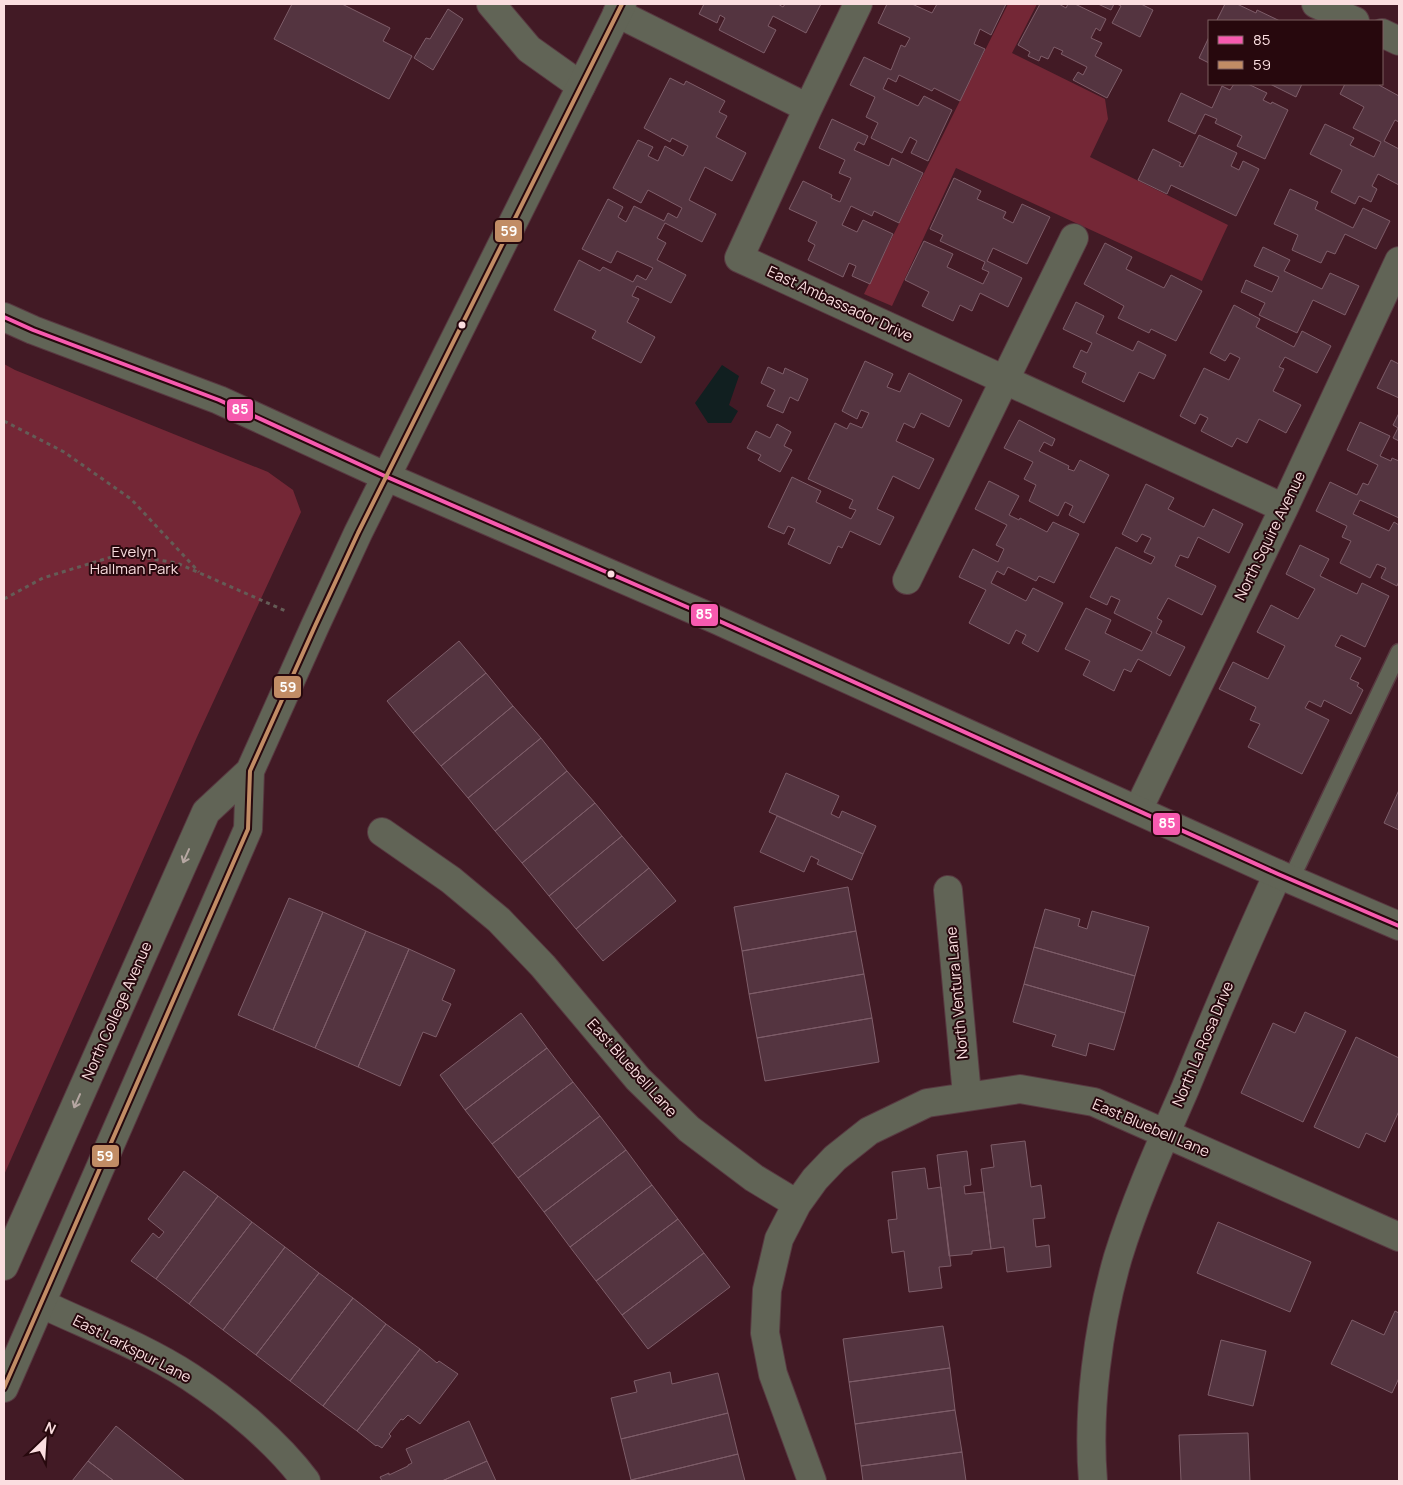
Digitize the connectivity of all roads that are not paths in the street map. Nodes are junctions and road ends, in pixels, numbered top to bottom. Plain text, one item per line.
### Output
1 (491, 4) edge
2 (858, 4) edge
3 (1316, 4) edge
4 (620, 8) edge
5 (1353, 20) edge
6 (1383, 33) edge
7 (1399, 41) edge
8 (581, 86) junction
9 (808, 108) junction
10 (1074, 238) dead end
11 (1399, 261) edge
12 (4, 317) edge
13 (1005, 380) junction
14 (387, 477) junction
15 (1284, 508) junction
16 (907, 580) dead end
17 (1399, 652) edge
18 (250, 771) junction
19 (1138, 810) junction
20 (382, 832) dead end
21 (1284, 876) junction
22 (948, 890) dead end
23 (1399, 926) edge
24 (967, 1096) junction
25 (1166, 1134) junction
26 (797, 1204) junction
27 (1399, 1237) edge
28 (4, 1266) edge
29 (42, 1304) junction
30 (4, 1388) edge
31 (306, 1481) edge
32 (812, 1481) edge
33 (1093, 1481) edge

1 - 8 street
2 - 9 street
3 - 5 street
4 - 8 street, North College Avenue
4 - 9 street
6 - 7 street
8 - 14 street, North College Avenue
9 - 13 street, East Ambassador Drive
10 - 13 street
11 - 15 street, North Squire Avenue
12 - 14 street
13 - 15 street, East Ambassador Drive
13 - 16 street
14 - 18 street, North College Avenue
14 - 19 street
15 - 19 street, North Squire Avenue
17 - 21 lane
18 -> 28 street, North College Avenue
18 - 29 street, North College Avenue
19 - 21 street
20 - 26 street, East Bluebell Lane
21 - 23 street
21 - 25 street, North La Rosa Drive
22 - 24 street, North Ventura Lane
24 - 25 street, East Bluebell Lane
24 - 26 street, East Bluebell Lane
25 - 27 street, East Bluebell Lane
25 - 33 street, North La Rosa Drive
26 - 32 street
29 - 30 street, North College Avenue
29 - 31 street, East Larkspur Lane

